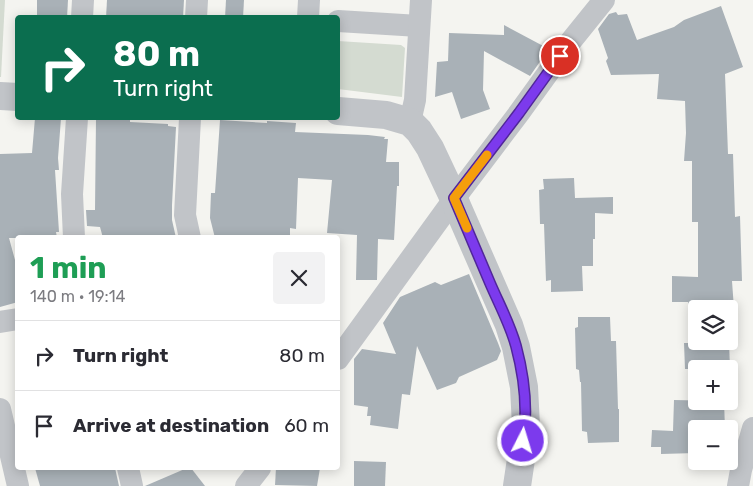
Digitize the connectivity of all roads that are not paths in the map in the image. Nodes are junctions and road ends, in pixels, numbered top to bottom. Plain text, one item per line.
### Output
1 (83, 0) edge
2 (197, 0) edge
3 (309, 0) edge
4 (421, 0) edge
5 (604, 0) edge
6 (82, 15) edge
7 (196, 15) edge
8 (308, 15) edge
9 (340, 21) edge
10 (419, 26) junction
11 (0, 96) edge
12 (15, 97) edge
13 (340, 111) edge
14 (77, 120) edge
15 (190, 120) edge
16 (410, 122) junction
17 (454, 198) junction
18 (74, 235) edge
19 (189, 235) edge
20 (15, 320) edge
21 (0, 322) edge
22 (340, 356) edge
23 (0, 409) edge
24 (753, 428) edge
25 (128, 470) edge
26 (258, 470) edge
27 (18, 486) edge
28 (132, 486) edge
29 (246, 486) edge
30 (517, 486) edge
31 (738, 486) edge

1 - 6 street
2 - 7 street
3 - 8 street
4 - 10 street
5 - 17 street
9 - 10 street
10 - 16 street
11 - 12 street
13 - 16 street
14 - 18 street
15 - 19 street
16 - 17 street
17 - 22 street
17 - 30 street
20 - 21 street
23 - 27 street
24 - 31 street
25 - 28 street
26 - 29 street

